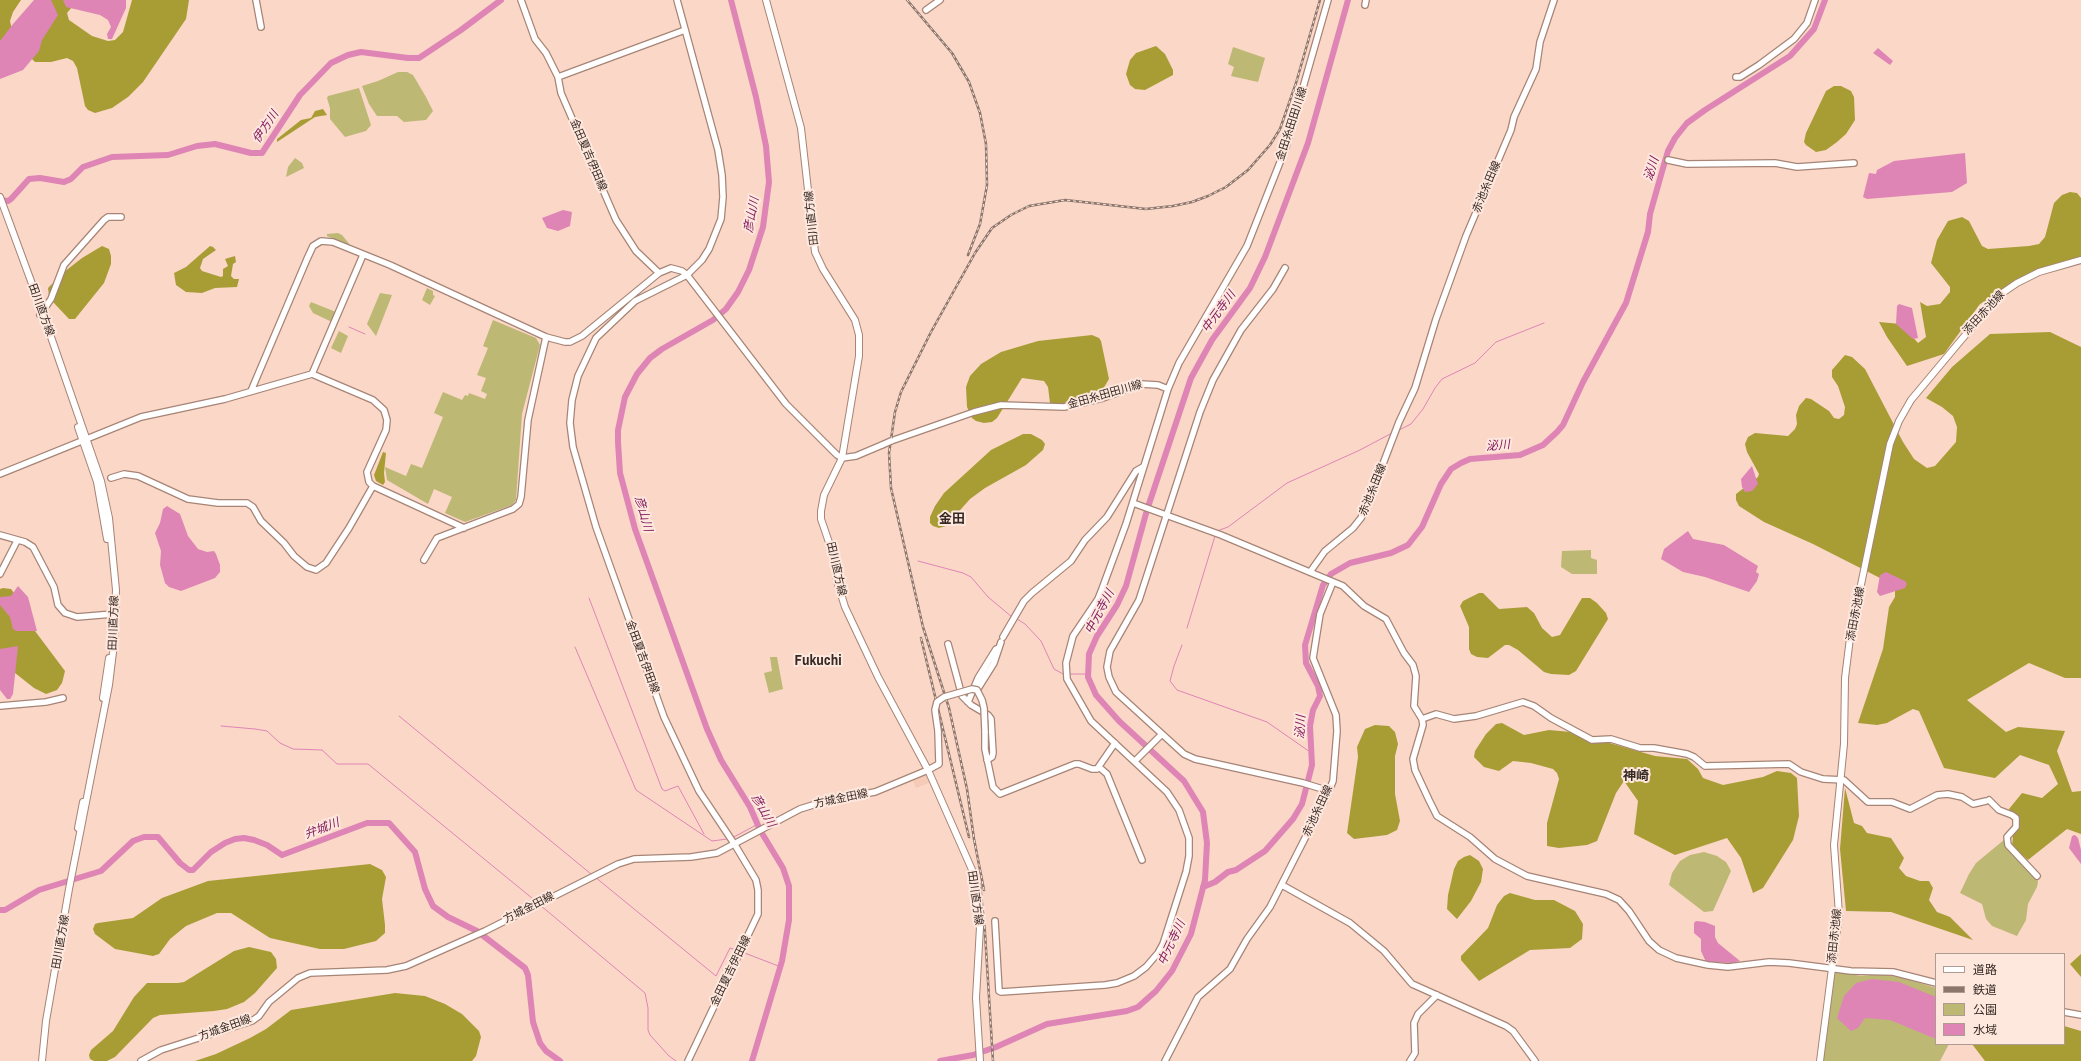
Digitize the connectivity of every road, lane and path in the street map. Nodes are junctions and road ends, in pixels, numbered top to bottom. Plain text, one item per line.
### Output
1 (256, 0) edge
2 (521, 0) edge
3 (677, 0) edge
4 (766, 0) edge
5 (940, 0) edge
6 (1328, 0) edge
7 (1554, 0) edge
8 (1815, 0) edge
9 (926, 10) dead end
10 (261, 27) dead end
11 (685, 30) junction
12 (558, 77) junction
13 (1736, 77) dead end
14 (1668, 160) dead end
15 (1854, 164) dead end
16 (0, 197) edge
17 (2, 209) edge
18 (121, 217) dead end
19 (363, 254) junction
20 (2081, 260) edge
21 (1285, 268) dead end
22 (659, 273) junction
23 (688, 277) junction
24 (41, 313) junction
25 (546, 338) junction
26 (312, 374) junction
27 (1168, 389) junction
28 (251, 391) junction
29 (85, 439) junction
30 (842, 458) junction
31 (1143, 467) junction
32 (0, 474) edge
33 (111, 478) dead end
34 (373, 486) junction
35 (1132, 503) junction
36 (1166, 514) junction
37 (464, 528) junction
38 (0, 535) edge
39 (17, 542) junction
40 (424, 560) dead end
41 (1310, 572) junction
42 (0, 574) edge
43 (1332, 581) junction
44 (112, 614) junction
45 (1001, 643) junction
46 (948, 644) dead end
47 (977, 690) junction
48 (63, 698) dead end
49 (968, 702) junction
50 (0, 706) edge
51 (1422, 719) junction
52 (1161, 735) junction
53 (1115, 743) junction
54 (987, 760) junction
55 (1136, 761) junction
56 (1099, 767) junction
57 (928, 770) junction
58 (1840, 779) junction
59 (1329, 791) junction
60 (736, 844) junction
61 (1142, 860) dead end
62 (73, 868) junction
63 (2037, 876) dead end
64 (1282, 885) junction
65 (68, 889) junction
66 (995, 921) dead end
67 (1832, 970) junction
68 (1935, 983) edge
69 (1436, 995) junction
70 (2065, 1012) edge
71 (2081, 1015) edge
72 (38, 1061) edge
73 (42, 1061) edge
74 (140, 1061) edge
75 (688, 1061) edge
76 (980, 1061) edge
77 (1165, 1061) edge
78 (1410, 1061) edge
79 (1535, 1061) edge
80 (1820, 1061) edge

1 - 10 street
2 - 12 street, 金田夏吉伊田線
3 - 11 street, 金田夏吉伊田線
4 - 30 main road, 田川直方線
5 - 9 street
6 - 27 street, 金田糸田田川線
7 - 41 street, 赤池糸田線
8 - 13 street
11 - 12 street
11 - 23 street, 金田夏吉伊田線
12 - 22 street, 金田夏吉伊田線
14 - 15 street
16 - 17 main road, 田川直方線
17 - 24 main road, 田川直方線
18 - 24 street
19 - 25 street
19 - 26 street
19 - 28 street
20 - 58 main road, 添田赤池線
21 - 36 street
22 - 23 street
22 - 25 street
23 - 30 street
23 - 60 street, 金田夏吉伊田線
24 - 29 main road, 田川直方線
25 - 37 street
26 - 28 street
26 - 34 street
27 - 30 street, 金田糸田田川線, bridge
27 - 31 street
28 - 29 street
29 - 32 street
29 - 44 main road, 田川直方線
29 - 62 main road, 田川直方線
30 - 57 main road, 田川直方線
31 - 35 street
31 - 45 street
33 - 34 street
34 - 37 street
35 - 36 street
35 - 53 street
36 - 41 street
36 - 52 street
37 - 40 street
38 - 39 street
39 - 42 street
39 - 44 street
41 - 43 street
43 - 51 street
43 - 59 street, 赤池糸田線
44 - 62 main road, 田川直方線
45 - 47 street
45 - 49 street
46 - 49 street
47 - 54 street, bridge
47 - 57 street, bridge
48 - 50 street
49 - 54 street
51 - 58 street
51 - 67 street
52 - 55 street
52 - 59 street
53 - 55 street
53 - 56 street
54 - 56 street
55 - 66 street
56 - 61 street
57 - 60 street, 方城金田線
57 - 76 main road, 田川直方線
58 - 63 street
58 - 67 main road, 添田赤池線
59 - 64 street, 赤池糸田線
60 - 74 street, 方城金田線
60 - 75 street, 金田夏吉伊田線
62 - 65 main road, 田川直方線
64 - 69 street
64 - 77 street, 赤池糸田線
65 - 72 main road, 田川直方線
65 - 73 main road, 田川直方線
67 - 68 street
67 - 80 main road, 添田赤池線
69 - 78 street
69 - 79 street
70 - 71 street

